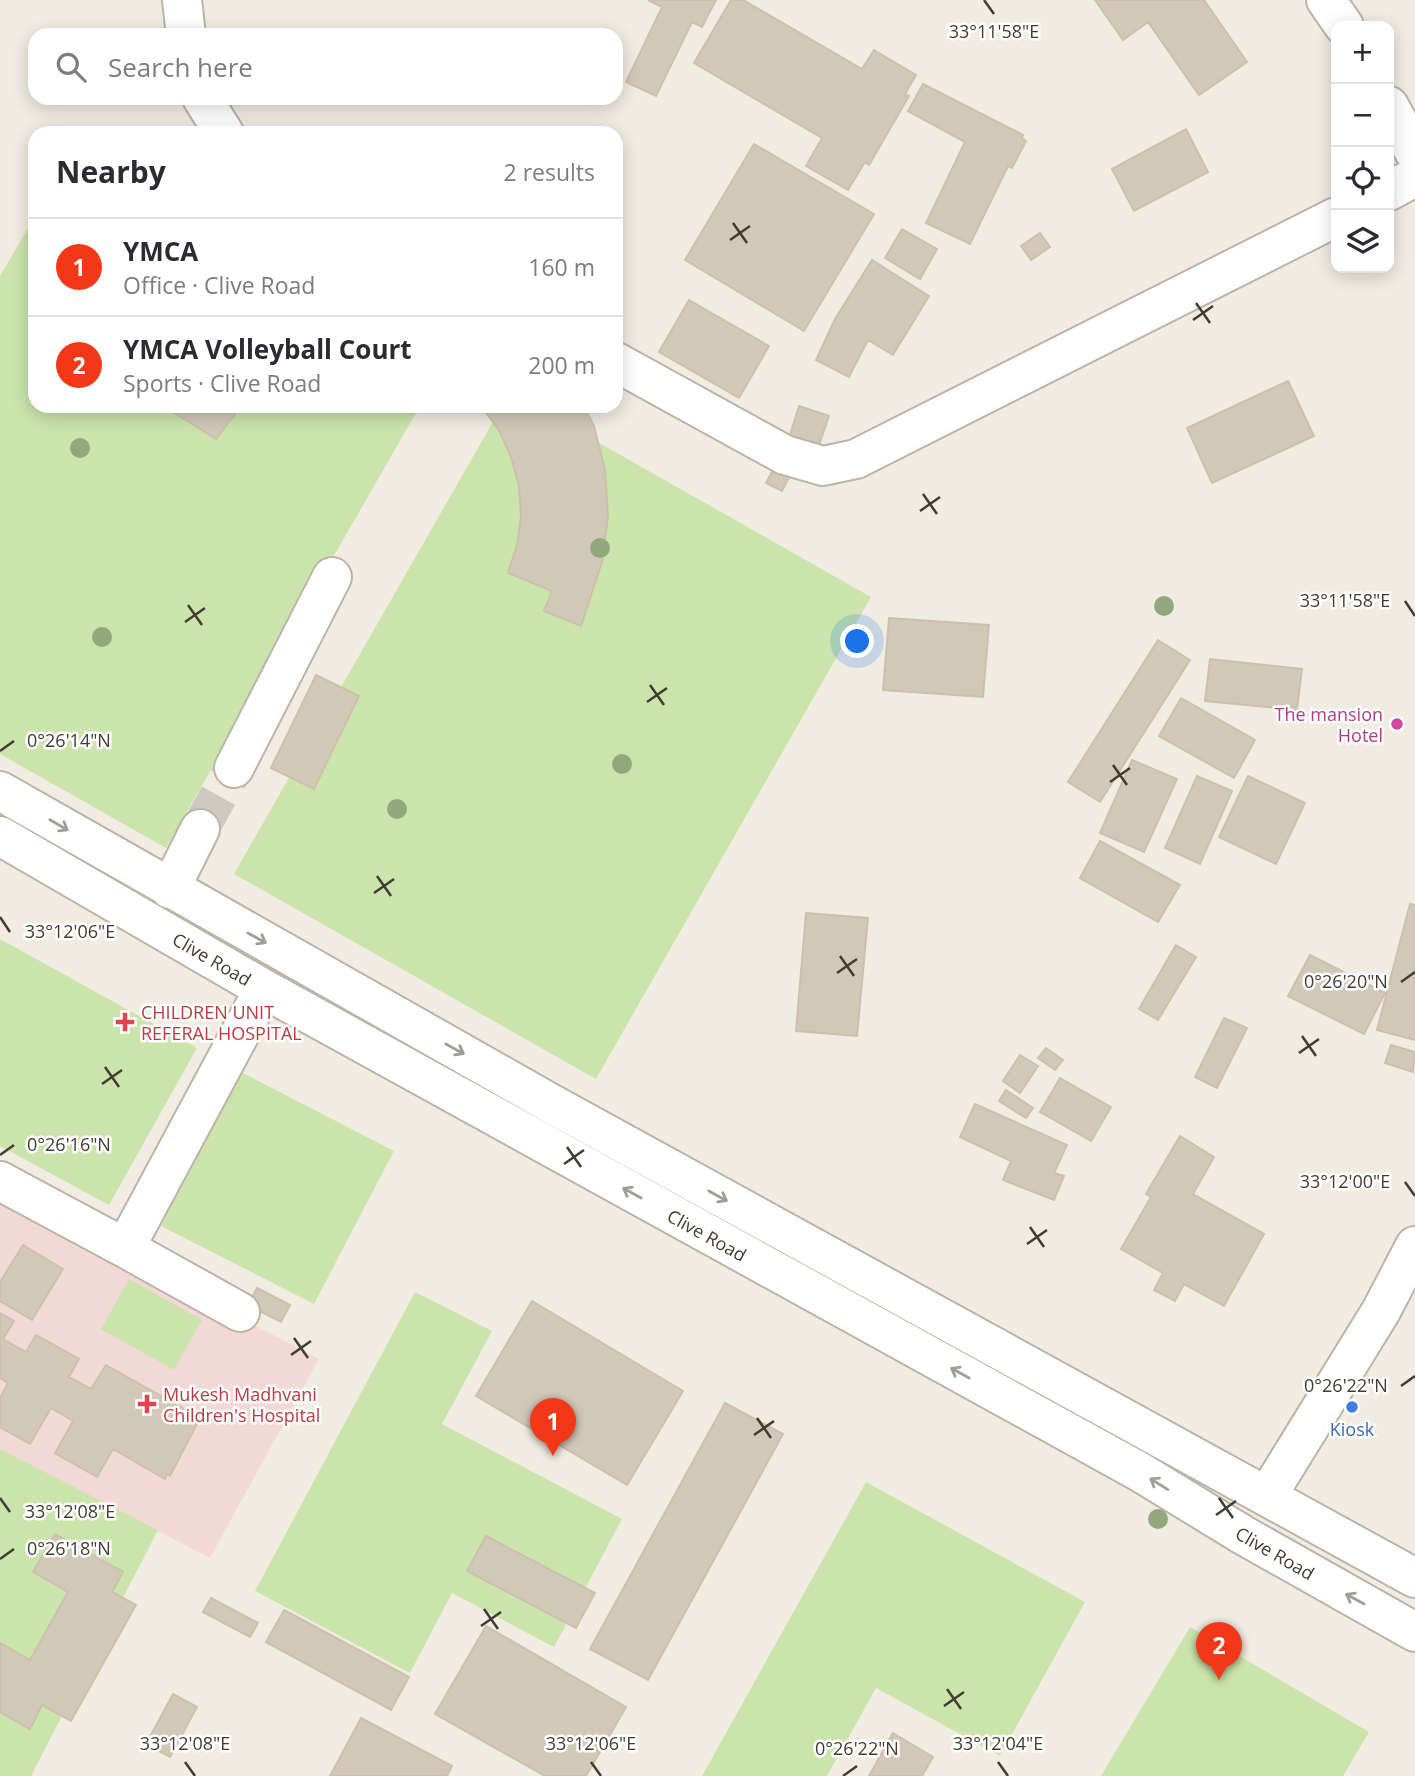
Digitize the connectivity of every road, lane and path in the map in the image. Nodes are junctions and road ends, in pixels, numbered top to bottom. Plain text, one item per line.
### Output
1 (181, 0) edge
2 (1326, 0) edge
3 (1341, 21) edge
4 (185, 28) edge
5 (206, 105) edge
6 (1394, 115) edge
7 (220, 126) edge
8 (1415, 153) edge
9 (1415, 177) edge
10 (1394, 188) edge
11 (1331, 220) edge
12 (623, 366) edge
13 (332, 577) dead end
14 (234, 768) tunnel mouth
15 (0, 792) edge
16 (200, 829) tunnel mouth
17 (0, 836) edge
18 (170, 889) junction
19 (264, 989) junction
20 (0, 1181) edge
21 (1415, 1246) edge
22 (125, 1248) junction
23 (240, 1312) dead end
24 (1267, 1496) junction
25 (1415, 1578) edge
26 (1415, 1632) edge

1 - 4 street
2 - 3 street
5 - 7 street
6 - 8 street
9 - 10 street
11 - 12 street
13 - 14 street
15 -> 18 street
16 - 18 street
17 - 19 street, Clive Road
18 -> 24 street
19 - 22 street
26 -> 19 street, Clive Road
20 - 22 street
21 - 24 street
22 - 23 street
24 - 25 street

